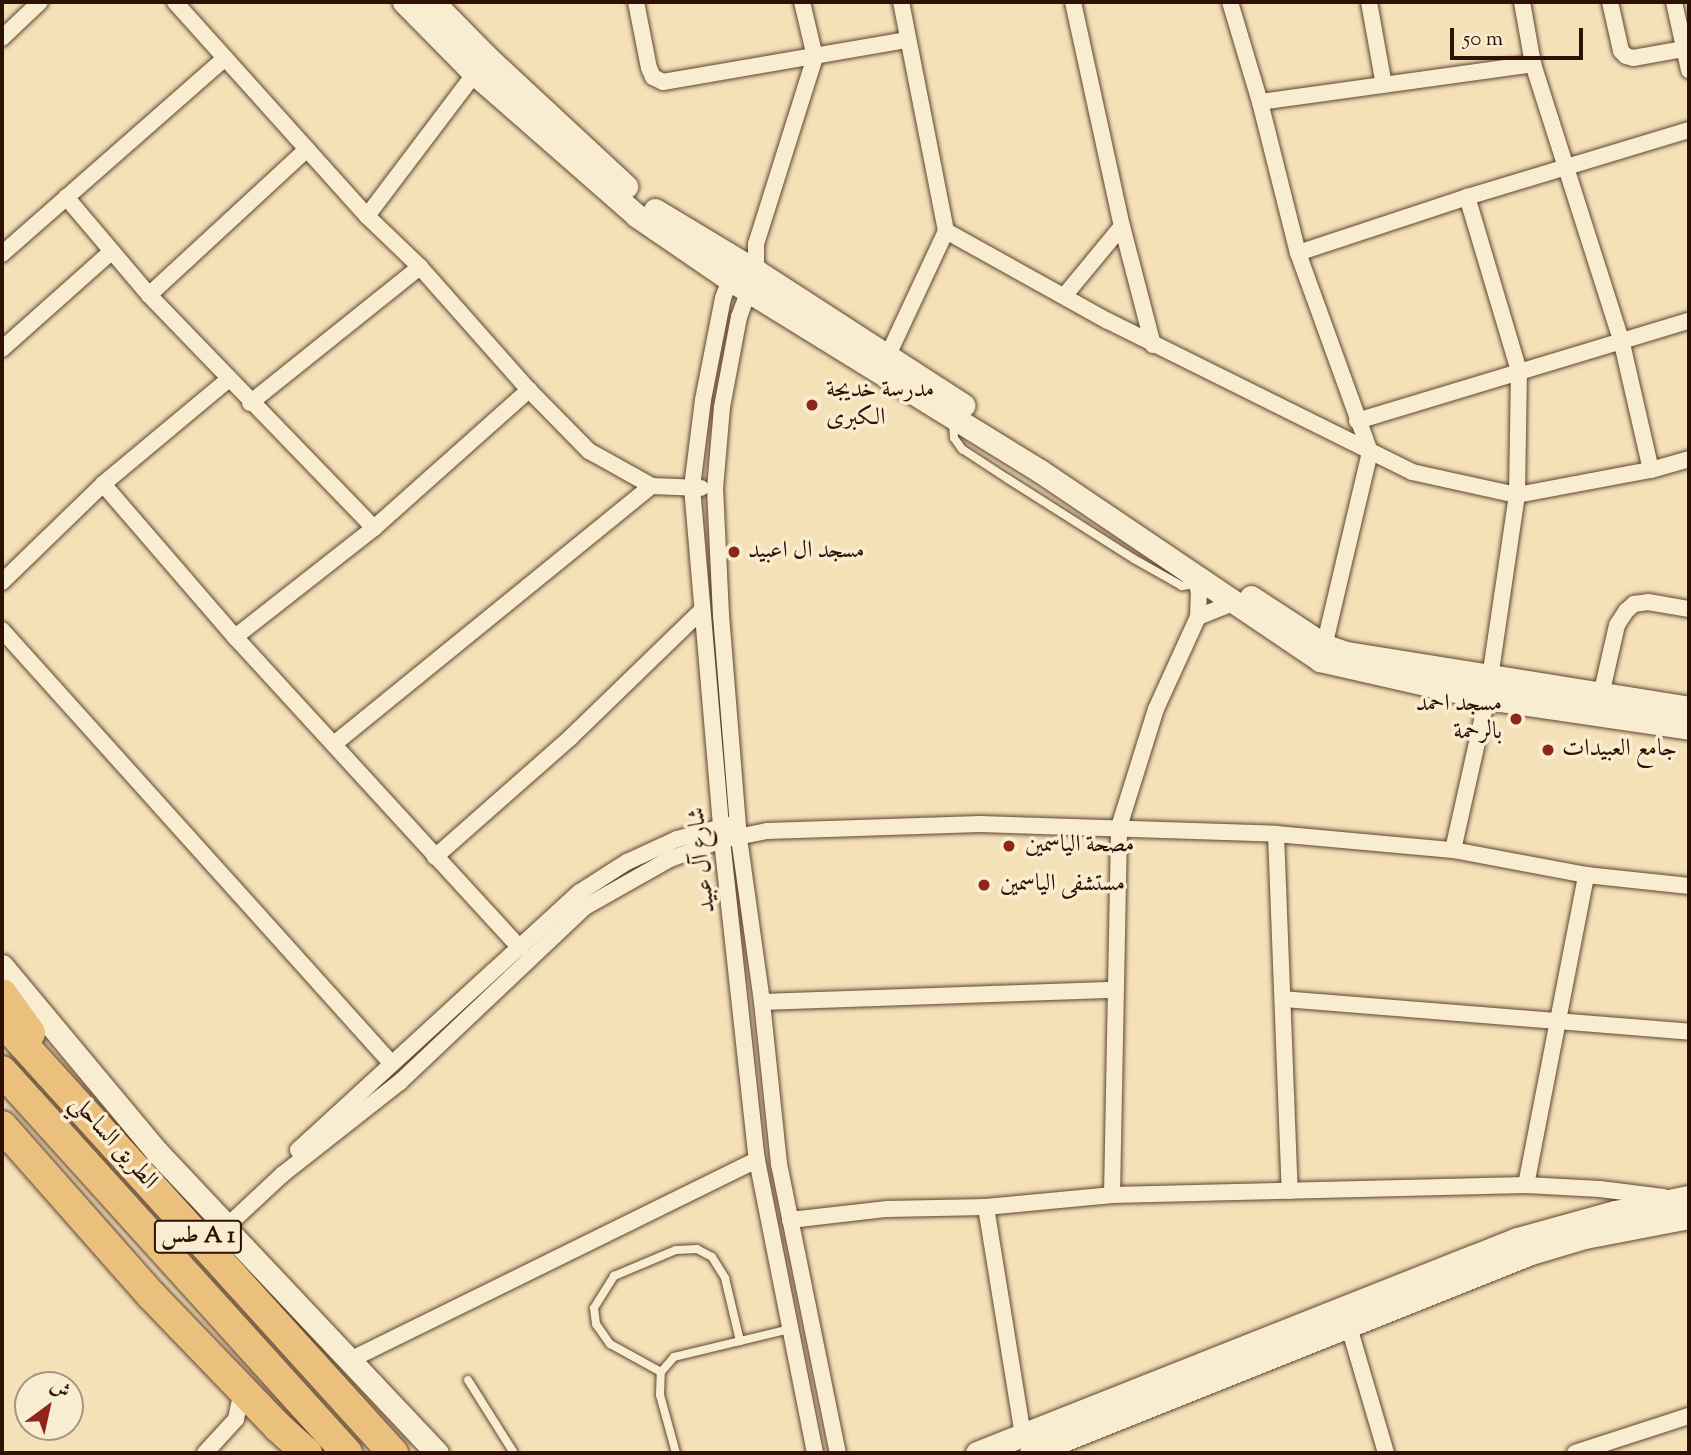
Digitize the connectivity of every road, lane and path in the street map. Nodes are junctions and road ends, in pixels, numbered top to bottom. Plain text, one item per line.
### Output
1 (39, 2) edge
2 (175, 2) edge
3 (404, 2) edge
4 (433, 2) edge
5 (636, 2) edge
6 (803, 2) edge
7 (901, 2) edge
8 (1073, 2) edge
9 (1230, 2) edge
10 (1369, 2) edge
11 (1522, 2) edge
12 (1610, 2) edge
13 (1674, 2) edge
14 (2, 38) edge
15 (907, 40) junction
16 (1685, 49) junction
17 (816, 57) junction
18 (225, 58) junction
19 (1533, 64) junction
20 (481, 65) junction
21 (1689, 70) edge
22 (1384, 85) junction
23 (1260, 102) junction
24 (1689, 130) edge
25 (307, 149) junction
26 (1564, 168) junction
27 (66, 197) junction
28 (1467, 197) junction
29 (367, 216) junction
30 (1122, 226) junction
31 (946, 231) junction
32 (112, 251) junction
33 (1298, 253) junction
34 (2, 254) edge
35 (420, 267) junction
36 (743, 275) junction
37 (149, 295) junction
38 (1065, 295) junction
39 (1689, 321) edge
40 (1620, 339) junction
41 (1153, 345) junction
42 (2, 349) edge
43 (888, 355) junction
44 (1519, 371) junction
45 (228, 380) junction
46 (528, 390) junction
47 (250, 403) junction
48 (1357, 421) junction
49 (1370, 452) junction
50 (1689, 459) edge
51 (1651, 470) junction
52 (103, 484) junction
53 (652, 486) junction
54 (692, 487) junction
55 (715, 488) junction
56 (1517, 495) junction
57 (374, 528) junction
58 (1195, 577) junction
59 (2, 582) edge
60 (1234, 603) junction
61 (1689, 609) edge
62 (702, 610) junction
63 (1198, 617) junction
64 (2, 630) edge
65 (235, 637) junction
66 (1323, 653) junction
67 (1488, 688) junction
68 (1601, 695) junction
69 (1689, 708) edge
70 (1689, 728) edge
71 (334, 744) junction
72 (1119, 827) junction
73 (740, 831) junction
74 (722, 832) junction
75 (1276, 834) junction
76 (1453, 850) junction
77 (435, 857) junction
78 (1586, 874) junction
79 (1689, 886) edge
80 (520, 948) junction
81 (2, 966) edge
82 (1114, 990) junction
83 (2, 994) edge
84 (1283, 999) junction
85 (762, 1002) junction
86 (2, 1021) edge
87 (1558, 1021) junction
88 (1689, 1032) edge
89 (392, 1063) junction
90 (2, 1071) edge
91 (93, 1121) junction
92 (2, 1126) edge
93 (757, 1160) junction
94 (1526, 1185) junction
95 (1290, 1191) junction
96 (1112, 1195) junction
97 (1685, 1205) edge
98 (986, 1207) junction
99 (790, 1220) junction
100 (223, 1224) junction
101 (1349, 1327) junction
102 (790, 1329) junction
103 (740, 1341) junction
104 (350, 1360) junction
105 (661, 1372) junction
106 (468, 1380) dead end
107 (242, 1390) junction
108 (1689, 1416) edge
109 (1027, 1444) edge
110 (205, 1453) edge
111 (307, 1453) edge
112 (347, 1453) edge
113 (393, 1453) edge
114 (437, 1453) edge
115 (514, 1453) edge
116 (676, 1453) edge
117 (815, 1453) edge
118 (838, 1453) edge
119 (977, 1453) edge
120 (1386, 1453) edge
121 (1575, 1453) edge

1 - 14 street
2 - 18 street
3 - 20 street
4 - 20 street
5 - 17 street
6 - 17 street
7 - 15 street
8 - 30 street
9 - 23 street
10 - 22 street
11 - 19 street
12 - 16 street
13 - 16 street
15 - 17 street
15 - 31 street
16 - 21 street
17 - 36 street
18 - 25 street
18 - 27 street
19 - 22 street
19 - 26 street
20 - 29 street
20 - 36 street
22 - 23 street
23 - 33 street
24 - 26 street
25 - 29 street
25 - 37 street
26 - 28 street
26 - 40 street
27 - 32 street
27 - 34 street
28 - 33 street
28 - 44 street
29 - 35 street
30 - 38 street
30 - 41 street
31 - 38 street
31 - 43 street
32 - 37 street
32 - 42 street
33 - 48 street
35 - 46 street
35 - 47 street
36 - 43 street
36 - 54 street, شارع آل عبيد
36 - 55 street, شارع آل عبيد
36 - 58 street
37 - 45 street
38 - 41 street
39 - 40 street
40 - 44 street
40 - 51 street
41 - 49 street
43 - 66 street
44 - 48 street
44 - 56 street
45 - 47 street
45 - 52 street
46 - 53 street
46 - 57 street
47 - 57 street
48 - 49 street
49 - 56 street
49 - 66 street
50 - 51 street
51 - 56 street
52 - 59 street
52 - 65 street
53 - 54 street
53 - 71 street
54 - 55 street
54 - 62 street, شارع آل عبيد
55 - 73 street, شارع آل عبيد
56 - 67 street
57 - 65 street
58 - 60 street
58 - 63 street
60 - 63 street
60 - 66 street
61 - 68 street
62 - 74 street, شارع آل عبيد
62 - 77 street
63 - 72 street
64 - 89 street
65 - 71 street
66 - 67 street
67 - 68 street
67 - 70 street
67 - 76 street
68 - 69 street
71 - 77 street
72 - 73 street
72 - 75 street
72 - 82 street
73 - 74 street
73 - 85 street, شارع آل عبيد
74 - 80 street
74 - 93 street, شارع آل عبيد
74 - 100 street
75 - 76 street
75 - 84 street
76 - 78 street
77 - 80 street
78 - 79 street
78 - 87 street
80 - 89 street
81 - 100 street
82 - 85 street
82 - 96 street
83 - 91 highway
84 - 87 street
84 - 95 street
85 - 99 street, شارع آل عبيد
86 - 91 highway, الطريق الساحلي / طس A 1
87 - 88 street
87 - 94 street
89 - 100 street
90 - 112 highway, الطريق الساحلي / طس A 1
91 - 113 highway, الطريق الساحلي / طس A 1
92 - 107 highway
93 - 102 street, شارع آل عبيد
93 - 104 street
94 - 95 street
94 - 97 street
95 - 96 street
96 - 98 street
97 - 101 street
97 - 109 street
98 - 99 street
98 - 109 street
99 - 118 street, شارع آل عبيد
100 - 104 street
101 - 109 street
101 - 120 street
102 - 103 lane
102 - 117 street, شارع آل عبيد
103 - 105 lane
103 - 105 lane
104 - 114 street
105 - 116 lane
106 - 115 lane
107 - 110 street
107 - 111 highway
108 - 121 street
109 - 119 street

